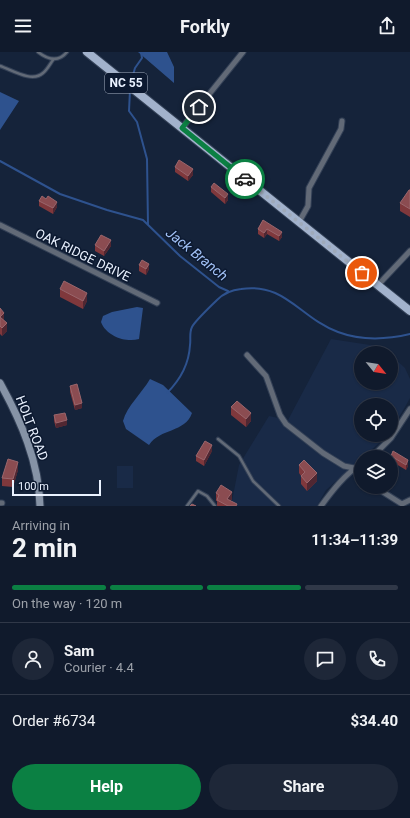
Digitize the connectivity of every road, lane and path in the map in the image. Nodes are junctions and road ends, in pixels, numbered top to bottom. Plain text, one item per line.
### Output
1 (38, 52) edge
2 (67, 52) edge
3 (87, 52) edge
4 (243, 52) edge
5 (52, 60) junction
6 (0, 66) edge
7 (342, 121) dead end
8 (182, 128) junction
9 (299, 222) junction
10 (0, 225) edge
11 (410, 251) edge
12 (378, 285) junction
13 (157, 303) dead end
14 (410, 311) edge
15 (247, 355) dead end
16 (0, 383) edge
17 (410, 408) edge
18 (218, 439) dead end
19 (379, 450) edge
20 (354, 468) joint
21 (386, 494) edge
22 (410, 500) edge
23 (40, 506) edge
24 (186, 506) edge
25 (215, 506) edge
26 (279, 506) edge
27 (321, 506) edge

1 - 5 lane
2 - 5 lane
3 - 8 main road, NC 55
4 - 8 street
5 - 6 lane
7 - 9 street
8 - 9 main road, NC 55
9 - 12 main road, NC 55
10 - 13 street, OAK RIDGE DRIVE
11 - 12 street
12 - 14 main road, NC 55
15 - 20 street
16 - 23 street, HOLT ROAD
17 - 19 street
18 - 26 lane
20 - 27 street
21 - 22 street
24 - 25 lane

